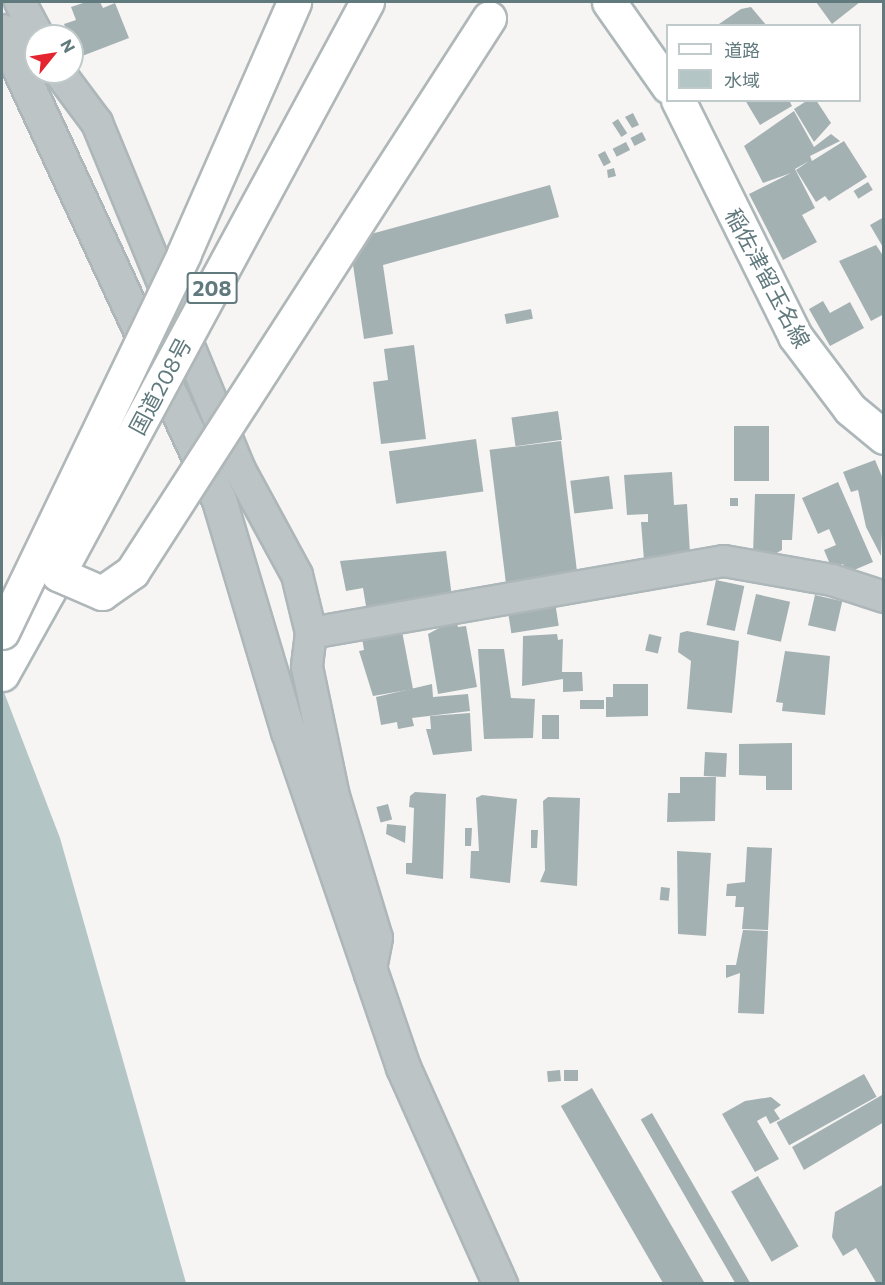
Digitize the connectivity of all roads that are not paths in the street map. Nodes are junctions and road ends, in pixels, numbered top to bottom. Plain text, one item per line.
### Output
1 (20, 2) edge
2 (294, 2) edge
3 (367, 2) edge
4 (609, 2) edge
5 (494, 10) edge
6 (32, 24) edge
7 (2, 32) edge
8 (666, 83) edge
9 (67, 84) edge
10 (679, 102) edge
11 (884, 437) edge
12 (58, 574) junction
13 (884, 597) edge
14 (2, 632) edge
15 (311, 633) junction
16 (2, 674) edge
17 (370, 974) junction
18 (500, 1284) edge

1 - 6 street
2 - 14 main road, bridge
3 - 12 main road, 国道208号 / 208, bridge
4 - 8 main road
5 - 12 main road, bridge
7 - 17 street
9 - 15 street
10 - 11 main road, 稲佐津留玉名線
12 - 16 main road, 国道208号 / 208
13 - 15 street
15 - 17 street
17 - 18 street

